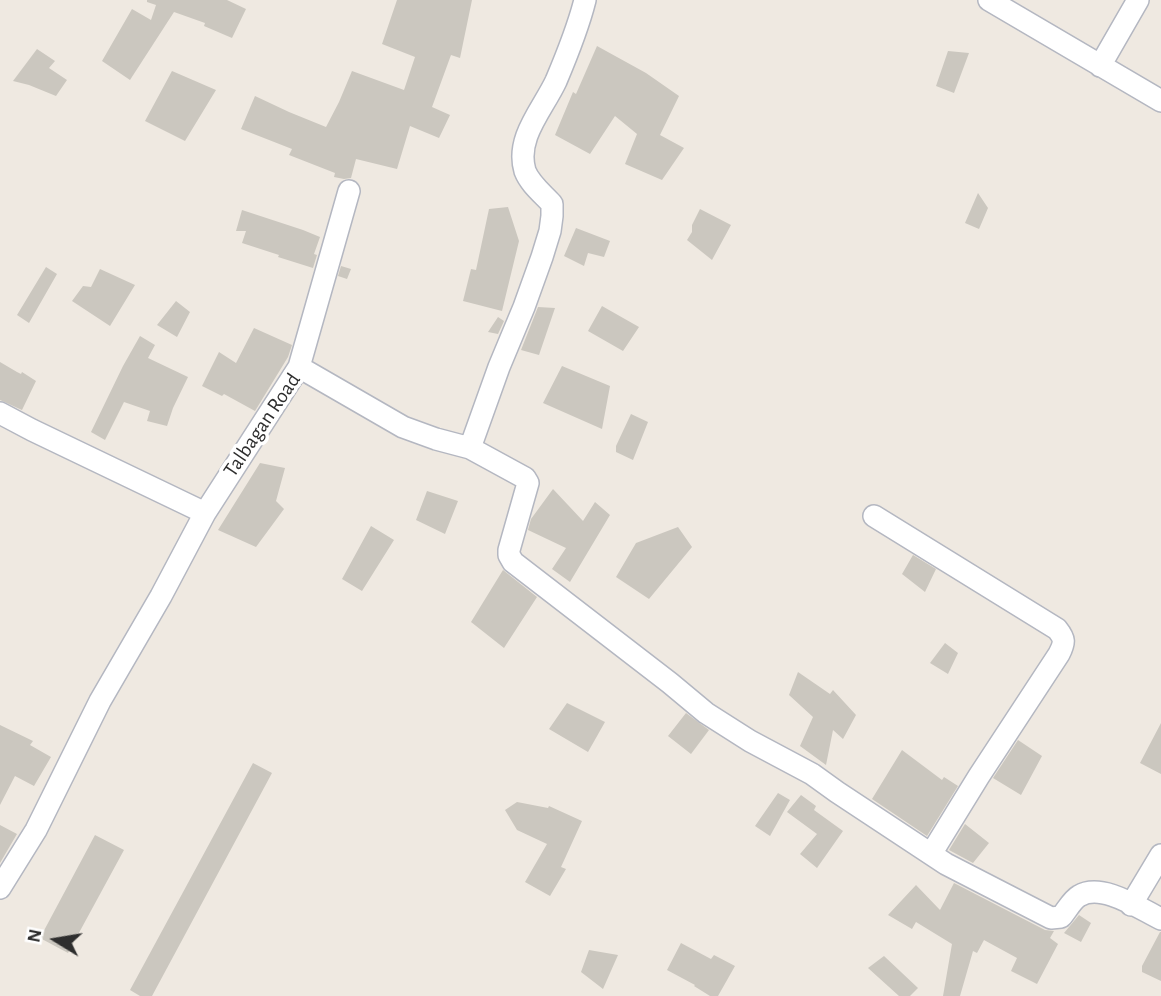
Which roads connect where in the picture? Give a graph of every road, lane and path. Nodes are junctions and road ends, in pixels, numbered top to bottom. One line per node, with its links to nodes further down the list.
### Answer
1 (585, 0): 9 (street)
2 (989, 0): 4 (street)
3 (1138, 0): 4 (street)
4 (1100, 66): 5 (street)
5 (1161, 101)
6 (349, 191): 7 (street)
7 (299, 367): 9 (street, Talbagan Road); 10 (street, Talbagan Road)
8 (0, 413): 10 (street)
9 (470, 447): 12 (street, Talbagan Road)
10 (205, 513): 14 (street, Talbagan Road)
11 (874, 516): 12 (street)
12 (931, 854): 15 (street)
13 (1161, 855): 15 (street)
14 (0, 888)
15 (1131, 905): 16 (street)
16 (1161, 919)

